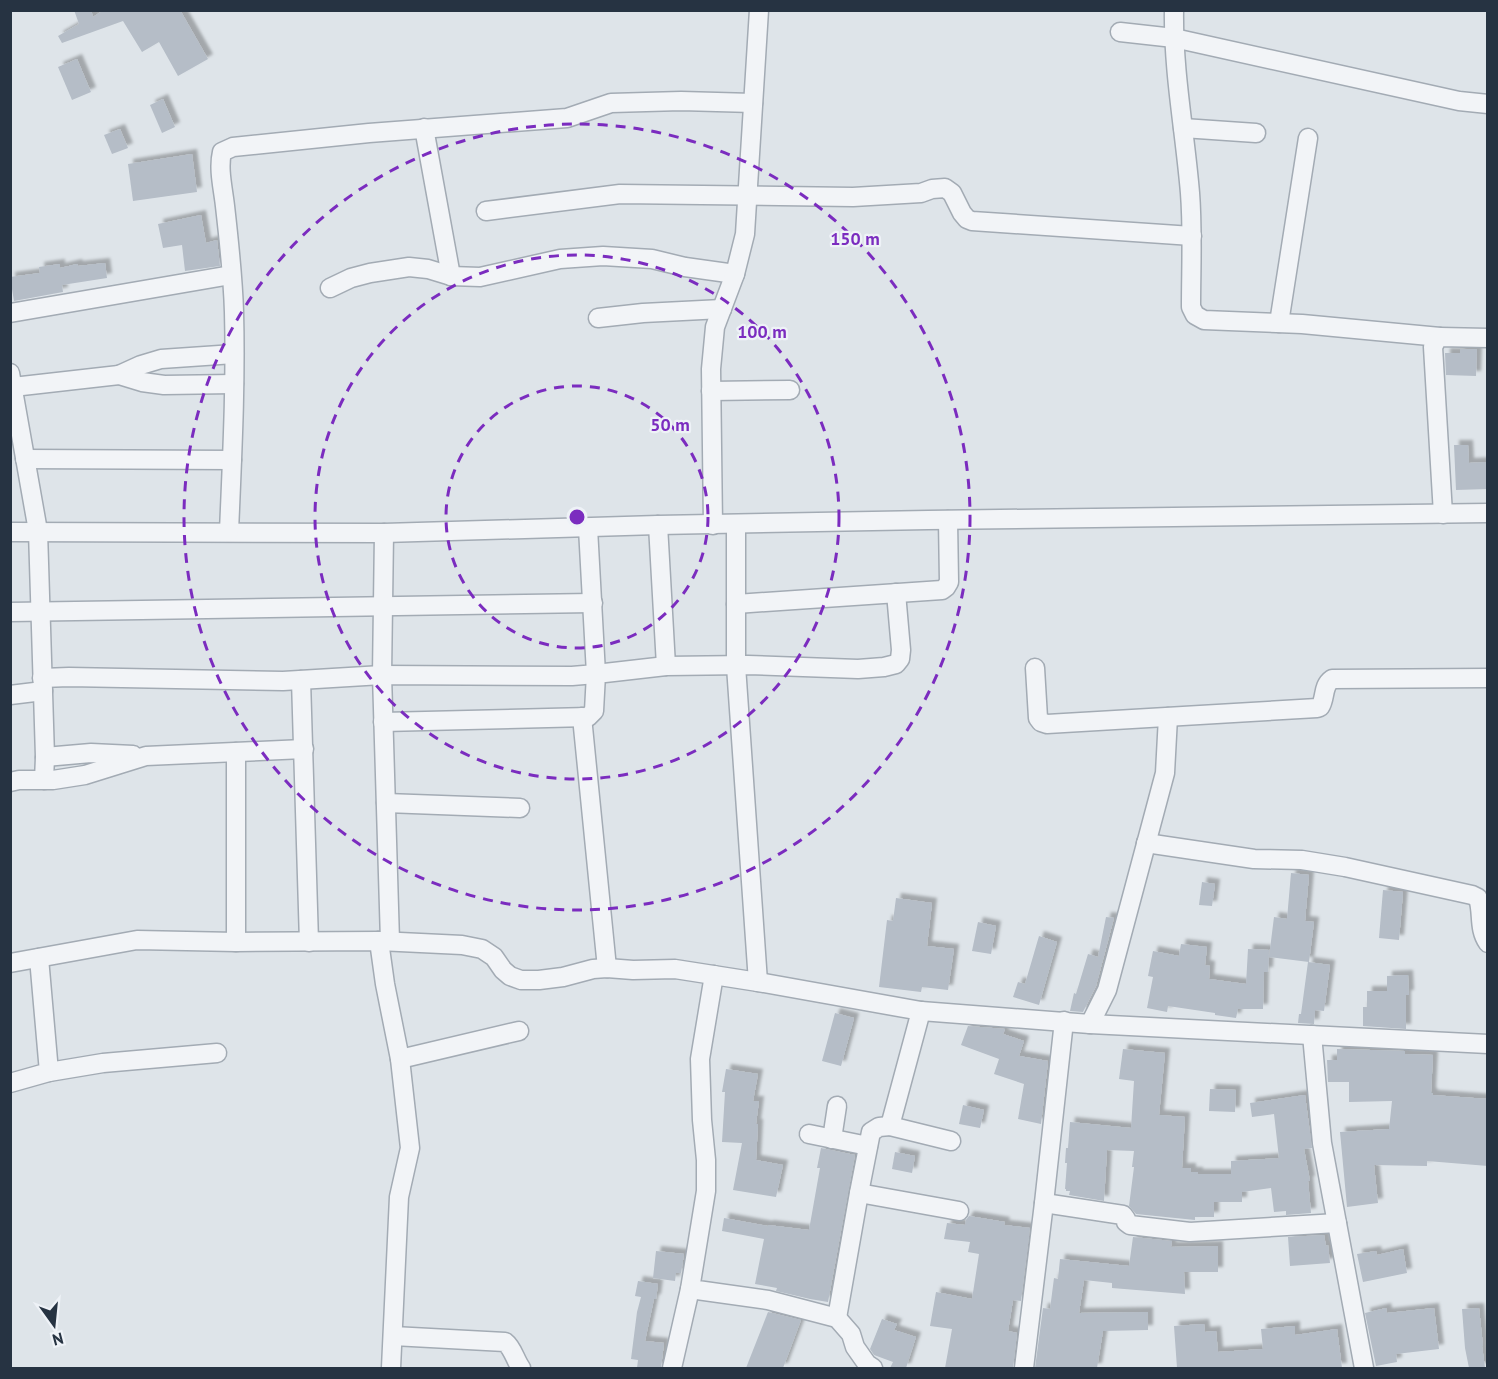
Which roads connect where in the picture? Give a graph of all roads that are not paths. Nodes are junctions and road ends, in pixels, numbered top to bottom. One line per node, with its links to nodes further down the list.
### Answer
1 (759, 10): 5 (street)
2 (1174, 10): 4 (street)
3 (1120, 32): 4 (street)
4 (1174, 38): 6 (street); 8 (street)
5 (753, 103): 7 (street); 11 (street)
6 (1488, 104)
7 (424, 128): 15 (street); 16 (street)
8 (1183, 128): 9 (street); 13 (street)
9 (1256, 133)
10 (1308, 138): 21 (street)
11 (748, 195): 12 (street); 13 (street); 14 (street)
12 (486, 211)
13 (1192, 236): 21 (street)
14 (735, 274): 16 (street); 18 (street)
15 (231, 275): 19 (street); 24 (street)
16 (451, 276): 17 (street)
17 (330, 288)
18 (722, 309): 20 (street); 29 (street)
19 (10, 313)
20 (598, 318)
21 (1279, 323): 22 (street)
22 (1440, 337): 23 (street); 33 (street)
23 (1488, 338)
24 (234, 354): 25 (street); 27 (street)
25 (119, 375): 26 (street); 27 (street)
26 (12, 380): 30 (street)
27 (234, 384): 31 (street)
28 (790, 390): 29 (street)
29 (711, 391): 36 (street)
30 (26, 459): 31 (street); 39 (street)
31 (232, 460): 41 (street)
32 (1488, 513): 33 (street)
33 (1443, 514): 34 (street)
34 (948, 520): 37 (street); 43 (street)
35 (658, 525): 36 (street); 38 (street); 49 (street)
36 (712, 525): 37 (street)
37 (736, 525): 45 (street)
38 (588, 528): 42 (street); 44 (street)
39 (38, 531): 40 (street); 41 (street); 47 (street)
40 (10, 532)
41 (229, 532): 42 (street)
42 (384, 533): 46 (street)
43 (896, 593): 45 (street); 50 (street)
44 (593, 603): 46 (street); 52 (street)
45 (736, 604): 50 (street)
46 (383, 606): 47 (street); 53 (street)
47 (40, 610): 48 (street); 56 (street)
48 (10, 612)
49 (666, 666): 50 (street); 52 (street)
50 (736, 666): 78 (street)
51 (1035, 669): 59 (street)
52 (596, 674): 53 (street); 58 (street)
53 (382, 675): 55 (street); 60 (street)
54 (1488, 678): 59 (street)
55 (301, 680): 56 (street); 61 (street)
56 (43, 685): 57 (street); 64 (street)
57 (10, 695)
58 (582, 717): 60 (street); 76 (street)
59 (1168, 717): 69 (street)
60 (383, 722): 67 (street)
61 (304, 749): 62 (street); 72 (street)
62 (236, 752): 63 (street); 71 (street)
63 (146, 756): 64 (street); 66 (street)
64 (45, 757): 66 (street)
65 (13, 780): 66 (street)
66 (44, 780)
67 (386, 803): 68 (street); 70 (street)
68 (520, 808)
69 (1146, 843): 73 (street); 81 (street)
70 (384, 941): 72 (street); 76 (street); 86 (street)
71 (236, 942): 72 (street); 74 (street)
72 (309, 942)
73 (1488, 943)
74 (39, 958): 75 (street); 87 (street)
75 (10, 963)
76 (607, 968): 77 (street)
77 (714, 975): 78 (street); 99 (street)
78 (758, 982): 79 (street)
79 (921, 1011): 80 (street); 90 (street)
80 (1064, 1021): 81 (street); 96 (street)
81 (1090, 1024): 83 (street)
82 (519, 1030): 86 (street)
83 (1312, 1035): 84 (street); 98 (street)
84 (1488, 1044)
85 (217, 1053): 87 (street)
86 (400, 1059): 101 (street)
87 (49, 1072): 88 (street)
88 (10, 1083)
89 (837, 1106): 92 (street)
90 (890, 1126): 93 (street); 94 (street)
91 (809, 1134): 92 (street)
92 (832, 1139): 94 (street)
93 (951, 1141)
94 (868, 1146): 95 (street)
95 (859, 1193): 97 (street); 100 (street)
96 (1044, 1203): 98 (street); 106 (street)
97 (959, 1211)
98 (1337, 1223): 107 (street)
99 (690, 1289): 100 (street); 104 (street)
100 (837, 1317): 105 (street)
101 (393, 1336): 102 (street); 103 (street)
102 (390, 1368)
103 (521, 1368)
104 (672, 1368)
105 (873, 1368)
106 (1024, 1368)
107 (1364, 1368)

